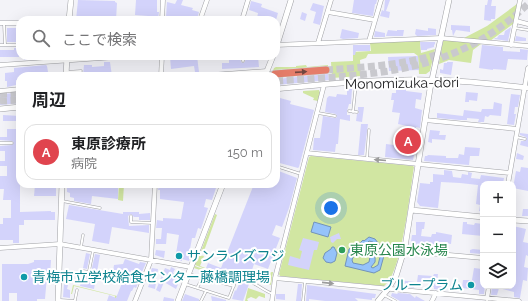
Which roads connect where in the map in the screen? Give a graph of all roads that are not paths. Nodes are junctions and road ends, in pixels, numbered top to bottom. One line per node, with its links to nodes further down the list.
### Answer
1 (71, 0): 11 (street)
2 (163, 0): 12 (street)
3 (207, 0): 13 (street)
4 (248, 0): 14 (street)
5 (291, 0): 22 (street)
6 (331, 0): 10 (street)
7 (381, 0): 15 (street)
8 (449, 0): 23 (street)
9 (520, 0): 16 (street)
10 (328, 12): 15 (street); 25 (street)
11 (69, 16)
12 (162, 16)
13 (201, 16)
14 (243, 16)
15 (375, 20): 24 (street)
16 (516, 21): 19 (street); 20 (street)
17 (16, 22): 18 (street)
18 (2, 23): 26 (lane)
19 (528, 24)
20 (514, 27): 21 (lane); 28 (street)
21 (528, 30)
22 (280, 34)
23 (441, 38): 24 (street); 28 (street); 45 (street)
24 (370, 41): 25 (street)
25 (318, 44): 30 (street)
26 (5, 45): 27 (lane); 29 (lane)
27 (16, 45)
28 (511, 45): 31 (street)
29 (0, 46)
30 (280, 46)
31 (528, 46)
32 (50, 60): 36 (street)
33 (67, 60): 40 (street)
34 (162, 60): 42 (street)
35 (271, 60): 43 (street)
36 (0, 66)
37 (528, 68): 49 (street)
38 (326, 70): 44 (highway, one-way to 38)
39 (81, 71): 41 (lane)
40 (66, 72)
41 (76, 72)
42 (161, 72)
43 (266, 72)
44 (280, 74)
45 (432, 80): 46 (street, Monomizuka-dori); 49 (street, Monomizuka-dori); 59 (street)
46 (356, 82): 47 (street, Monomizuka-dori); 55 (lane)
47 (324, 85): 48 (street, Monomizuka-dori); 57 (street)
48 (280, 88)
49 (526, 88): 61 (street)
50 (16, 89): 51 (street)
51 (0, 91)
52 (16, 108): 53 (street)
53 (0, 109)
54 (349, 111): 55 (lane)
55 (353, 112): 56 (lane)
56 (357, 112)
57 (318, 113): 58 (lane); 68 (street)
58 (335, 116)
59 (425, 120): 61 (street); 70 (street)
60 (369, 130): 62 (lane)
61 (516, 130): 64 (street)
62 (369, 135): 63 (lane); 69 (lane)
63 (373, 136)
64 (515, 137): 65 (lane); 72 (street)
65 (525, 139)
66 (0, 143): 67 (lane)
67 (12, 143)
68 (307, 153): 69 (street); 73 (street)
69 (366, 159): 70 (street, one-way to 69)
70 (418, 164): 72 (street); 80 (street)
71 (280, 167): 73 (lane)
72 (510, 173): 74 (street)
73 (302, 174): 100 (street)
74 (509, 181)
75 (62, 188): 78 (street)
76 (156, 188): 85 (street)
77 (221, 188): 94 (street)
78 (62, 201): 79 (lane); 87 (street)
79 (100, 208)
80 (411, 210): 82 (street); 91 (street)
81 (131, 216): 85 (lane)
82 (480, 217)
83 (516, 220): 84 (street)
84 (528, 221)
85 (153, 224): 93 (street)
86 (83, 235): 89 (lane)
87 (60, 244): 88 (street); 89 (street); 113 (street)
88 (0, 248)
89 (81, 248): 90 (street)
90 (93, 250): 93 (street); 96 (lane)
91 (404, 251): 92 (street); 105 (street)
92 (480, 258)
93 (151, 260): 94 (street); 116 (street)
94 (191, 267): 97 (street)
95 (83, 271): 96 (lane)
96 (89, 272): 98 (lane)
97 (188, 274): 99 (lane); 102 (street)
98 (88, 276)
99 (201, 278): 103 (lane); 104 (lane)
100 (275, 278): 101 (street); 110 (street)
101 (305, 280): 105 (street, one-way to 105); 120 (lane)
102 (184, 284): 104 (lane); 117 (street)
103 (234, 286): 108 (lane); 110 (lane)
104 (197, 288): 108 (lane)
105 (388, 289): 109 (street); 111 (street)
106 (489, 289): 114 (street)
107 (77, 290): 115 (lane)
108 (206, 291): 118 (lane)
109 (436, 293): 112 (street); 123 (street)
110 (273, 294): 119 (street)
111 (384, 295): 121 (street); 122 (lane)
112 (472, 299): 114 (street)
113 (58, 300): 115 (lane)
114 (487, 300): 124 (street)
115 (75, 301)
116 (136, 301)
117 (178, 301)
118 (201, 301)
119 (272, 301)
120 (303, 301)
121 (378, 301)
122 (395, 301)
123 (432, 301)
124 (519, 301)

